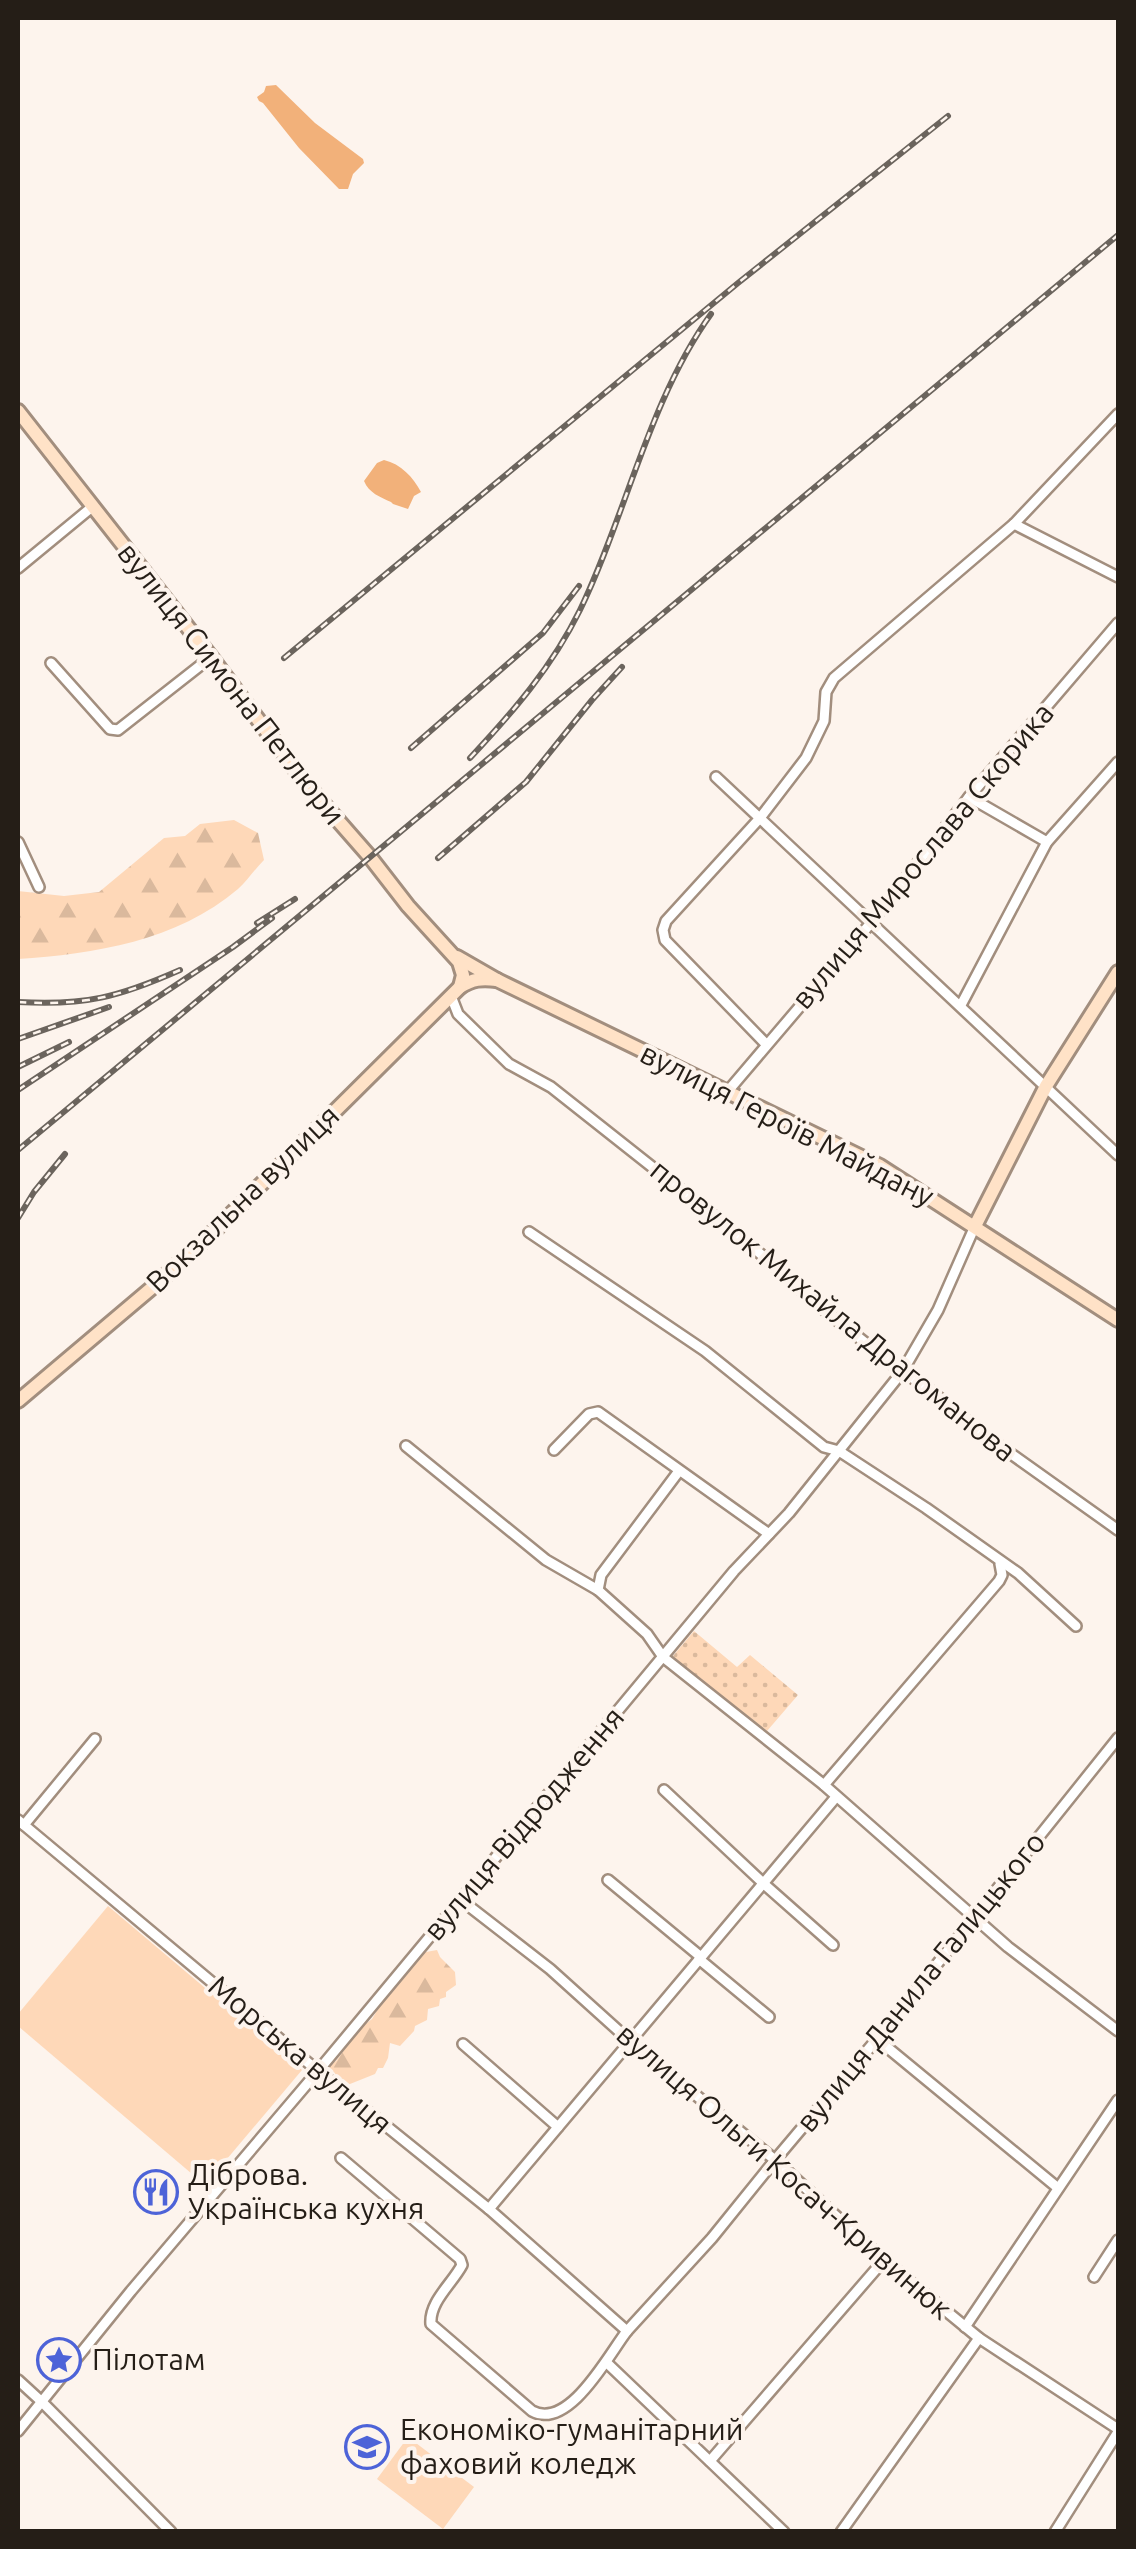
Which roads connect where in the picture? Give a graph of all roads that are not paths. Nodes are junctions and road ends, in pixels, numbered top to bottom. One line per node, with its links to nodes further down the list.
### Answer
1 (18, 411): 3 (street, вулиця Симона Петлюри)
2 (1118, 414): 4 (street)
3 (92, 506): 5 (street); 8 (street, вулиця Симона Петлюри)
4 (1014, 524): 6 (street); 13 (street)
5 (18, 568)
6 (1118, 577)
7 (1118, 623): 12 (street, вулиця Мирослава Скорика)
8 (211, 657): 9 (street); 18 (street, вулиця Симона Петлюри)
9 (51, 663)
10 (1118, 762): 15 (street)
11 (716, 777): 13 (street)
12 (969, 797): 15 (street); 17 (street, вулиця Мирослава Скорика)
13 (760, 818): 17 (street); 23 (street)
14 (18, 842): 16 (street)
15 (1047, 842): 22 (street)
16 (40, 888)
17 (870, 924): 22 (street); 23 (street, вулиця Мирослава Скорика)
18 (451, 952): 20 (street, вулиця Героїв Майдану); 21 (street)
19 (1118, 972): 24 (street)
20 (496, 980): 21 (street); 25 (street, вулиця Героїв Майдану)
21 (455, 992): 30 (street, провулок Михайла Драгоманова); 31 (street, Вокзальна вулиця)
22 (961, 1006): 24 (street)
23 (766, 1044): 25 (street, вулиця Мирослава Скорика)
24 (1046, 1086): 26 (street); 27 (street)
25 (728, 1091): 27 (street, вулиця Героїв Майдану)
26 (1118, 1155)
27 (975, 1226): 29 (street, вулиця Героїв Майдану); 30 (street, вулиця Відродження)
28 (529, 1232): 34 (street)
29 (1118, 1320)
30 (902, 1372): 34 (street, вулиця Відродження); 36 (street, провулок Михайла Драгоманова)
31 (18, 1401)
32 (406, 1446): 39 (street)
33 (554, 1450): 35 (street)
34 (840, 1451): 37 (street, вулиця Відродження); 38 (street)
35 (678, 1471): 37 (street); 39 (street)
36 (1118, 1530)
37 (769, 1534): 41 (street, вулиця Відродження)
38 (995, 1558): 40 (street); 44 (street)
39 (598, 1590): 41 (street)
40 (1076, 1626)
41 (663, 1657): 44 (street); 50 (street, вулиця Відродження)
42 (1118, 1738): 51 (street, вулиця Данила Галицького)
43 (95, 1739): 47 (street)
44 (824, 1785): 46 (street)
45 (664, 1790): 49 (street)
46 (836, 1796): 49 (street); 51 (street)
47 (21, 1822): 59 (street, Морська вулиця)
48 (608, 1880): 53 (street)
49 (763, 1884): 52 (street); 53 (street)
50 (461, 1900): 57 (street, вулиця Ольги Косач-Кривинюк); 59 (street, вулиця Відродження)
51 (974, 1918): 55 (street); 56 (street, вулиця Данила Галицького)
52 (833, 1945)
53 (700, 1958): 54 (street); 57 (street)
54 (769, 2017)
55 (1118, 2032)
56 (877, 2039): 63 (street, вулиця Данила Галицького); 64 (street)
57 (631, 2042): 61 (street); 63 (street, вулиця Ольги Косач-Кривинюк)
58 (463, 2044): 61 (street)
59 (318, 2071): 65 (street, Морська вулиця); 74 (street, вулиця Відродження)
60 (1118, 2100): 64 (street)
61 (558, 2127): 65 (street)
62 (341, 2158): 72 (street, вулиця Данила Галицького)
63 (774, 2160): 67 (street, вулиця Ольги Косач-Кривинюк); 70 (street, вулиця Данила Галицького)
64 (1058, 2188): 69 (street)
65 (488, 2209): 70 (street, Морська вулиця)
66 (1116, 2247): 68 (street)
67 (884, 2260): 69 (street, вулиця Ольги Косач-Кривинюк); 77 (street)
68 (1094, 2277)
69 (965, 2326): 71 (street, вулиця Ольги Косач-Кривинюк)
70 (627, 2331): 72 (street, вулиця Данила Галицького)
71 (978, 2338): 76 (street, вулиця Ольги Косач-Кривинюк); 80 (street)
72 (608, 2363): 77 (street)
73 (18, 2380): 74 (street)
74 (42, 2402): 75 (street, вулиця Відродження); 78 (street)
75 (18, 2430)
76 (1118, 2431): 81 (street)
77 (710, 2461): 79 (street)
78 (171, 2532)
79 (784, 2532)
80 (841, 2532)
81 (1055, 2532)

